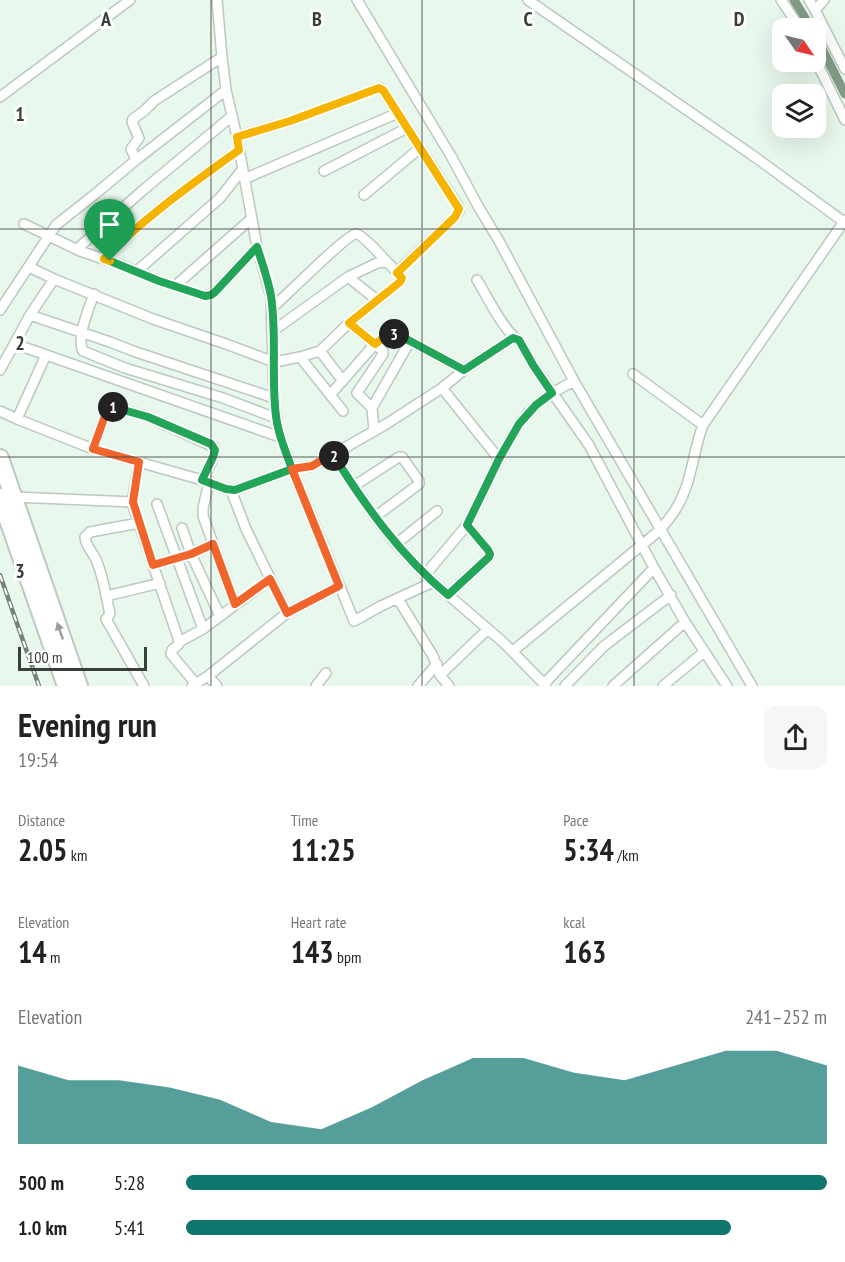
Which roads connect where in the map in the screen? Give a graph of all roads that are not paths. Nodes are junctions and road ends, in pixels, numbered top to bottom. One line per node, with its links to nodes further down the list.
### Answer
1 (130, 0): 14 (street)
2 (217, 0): 10 (street)
3 (357, 0): 61 (street)
4 (528, 0): 27 (street)
5 (781, 0): 9 (street)
6 (809, 0): 8 (street)
7 (824, 0): 8 (street)
8 (815, 10): 11 (street)
9 (793, 18)
10 (222, 57): 13 (street); 22 (street)
11 (845, 69)
12 (821, 72): 17 (street)
13 (226, 90): 16 (street); 22 (street)
14 (0, 96)
15 (398, 113): 18 (street); 19 (street); 24 (street)
16 (232, 116): 19 (street); 31 (street)
17 (845, 120)
18 (407, 128): 20 (street); 23 (street)
19 (237, 137): 21 (street)
20 (420, 148): 25 (street); 36 (street)
21 (239, 150): 24 (street); 32 (street)
22 (136, 159): 29 (street)
23 (324, 171)
24 (243, 174): 26 (street); 35 (street)
25 (364, 195)
26 (252, 218): 30 (street); 40 (street)
27 (844, 221): 73 (street)
28 (24, 224): 29 (street)
29 (50, 235): 31 (street); 34 (street)
30 (257, 247): 40 (street); 43 (street)
31 (77, 249): 32 (street)
32 (104, 259): 35 (street)
33 (386, 262): 36 (street); 37 (street); 43 (street)
34 (29, 267): 38 (street); 44 (street)
35 (136, 271): 40 (street)
36 (397, 273): 42 (street)
37 (348, 277): 42 (street); 47 (street)
38 (54, 279): 41 (street); 45 (street)
39 (477, 280): 49 (street)
40 (175, 286)
41 (94, 294): 48 (street); 56 (street)
42 (377, 300): 46 (street)
43 (272, 308): 47 (street)
44 (0, 310)
45 (30, 315): 48 (street); 51 (street)
46 (349, 323): 52 (street); 53 (street)
47 (273, 331): 56 (street)
48 (83, 333): 65 (street); 70 (street)
49 (513, 338): 58 (street); 63 (street)
50 (410, 341): 52 (street); 58 (street); 66 (street)
51 (15, 344): 54 (street); 57 (street)
52 (375, 344): 60 (street); 66 (street)
53 (320, 351): 55 (street); 60 (street)
54 (46, 355): 71 (street); 75 (street)
55 (300, 357): 56 (street); 64 (street)
56 (274, 362): 65 (street)
57 (0, 370)
58 (464, 370): 62 (street)
59 (633, 374): 73 (street)
60 (343, 381): 64 (street)
61 (574, 381): 63 (street); 69 (street)
62 (442, 388): 74 (street); 79 (street)
63 (552, 393): 72 (street); 79 (street)
64 (330, 395): 68 (street)
65 (274, 398): 70 (street)
66 (372, 408): 74 (street)
67 (0, 411): 71 (street)
68 (343, 411)
69 (592, 412): 72 (street); 93 (street)
70 (276, 418): 75 (street)
71 (16, 419): 76 (street)
72 (574, 424): 96 (street)
73 (703, 424): 93 (street)
74 (374, 431): 77 (street)
75 (280, 437): 81 (street)
76 (93, 449): 80 (street); 82 (street)
77 (332, 454): 81 (street); 83 (street)
78 (0, 458): 85 (highway)
79 (499, 459): 91 (street)
80 (139, 462): 82 (street); 86 (street)
81 (292, 469): 84 (street); 105 (street)
82 (205, 481): 84 (street); 94 (street)
83 (354, 486): 89 (street); 89 (street)
84 (231, 490): 102 (street)
85 (7, 497): 86 (street); 126 (highway); 127 (highway, one-way to 85)
86 (133, 502): 90 (street)
87 (157, 504): 98 (street)
88 (437, 511): 95 (street)
89 (375, 517): 95 (street)
90 (139, 523): 99 (street); 107 (street)
91 (467, 525): 101 (street); 106 (street)
92 (182, 528): 97 (street)
93 (660, 530): 96 (street); 136 (street)
94 (213, 544): 97 (street); 110 (street)
95 (396, 544): 101 (street)
96 (642, 545): 100 (street); 117 (street)
97 (191, 554): 98 (street); 112 (street)
98 (178, 558): 99 (street); 114 (street)
99 (153, 565): 104 (street)
100 (654, 568): 108 (street); 123 (street)
101 (425, 575): 103 (street)
102 (270, 579): 110 (street); 111 (street)
103 (433, 582): 106 (street); 109 (street)
104 (160, 583): 107 (street); 116 (street)
105 (339, 586): 109 (street); 111 (street)
106 (448, 595): 115 (street)
107 (106, 596): 128 (street)
108 (671, 596): 113 (street); 133 (street)
109 (398, 598): 119 (street)
110 (235, 604): 112 (street)
111 (287, 613): 122 (street)
112 (220, 616): 114 (street)
113 (685, 622): 118 (street); 134 (street)
114 (203, 629): 116 (street)
115 (488, 629): 117 (street); 121 (street)
116 (179, 642): 125 (street)
117 (513, 651): 123 (street)
118 (704, 652): 124 (street); 135 (street)
119 (436, 664): 121 (street); 131 (street)
120 (326, 673): 130 (street)
121 (440, 675): 132 (street)
122 (208, 676): 125 (street); 129 (street)
123 (540, 684)
124 (722, 684)
125 (194, 685)
126 (66, 686)
127 (79, 686)
128 (144, 686)
129 (217, 686)
130 (316, 686)
131 (418, 686)
132 (449, 686)
133 (565, 686)
134 (613, 686)
135 (663, 686)
136 (752, 686)

